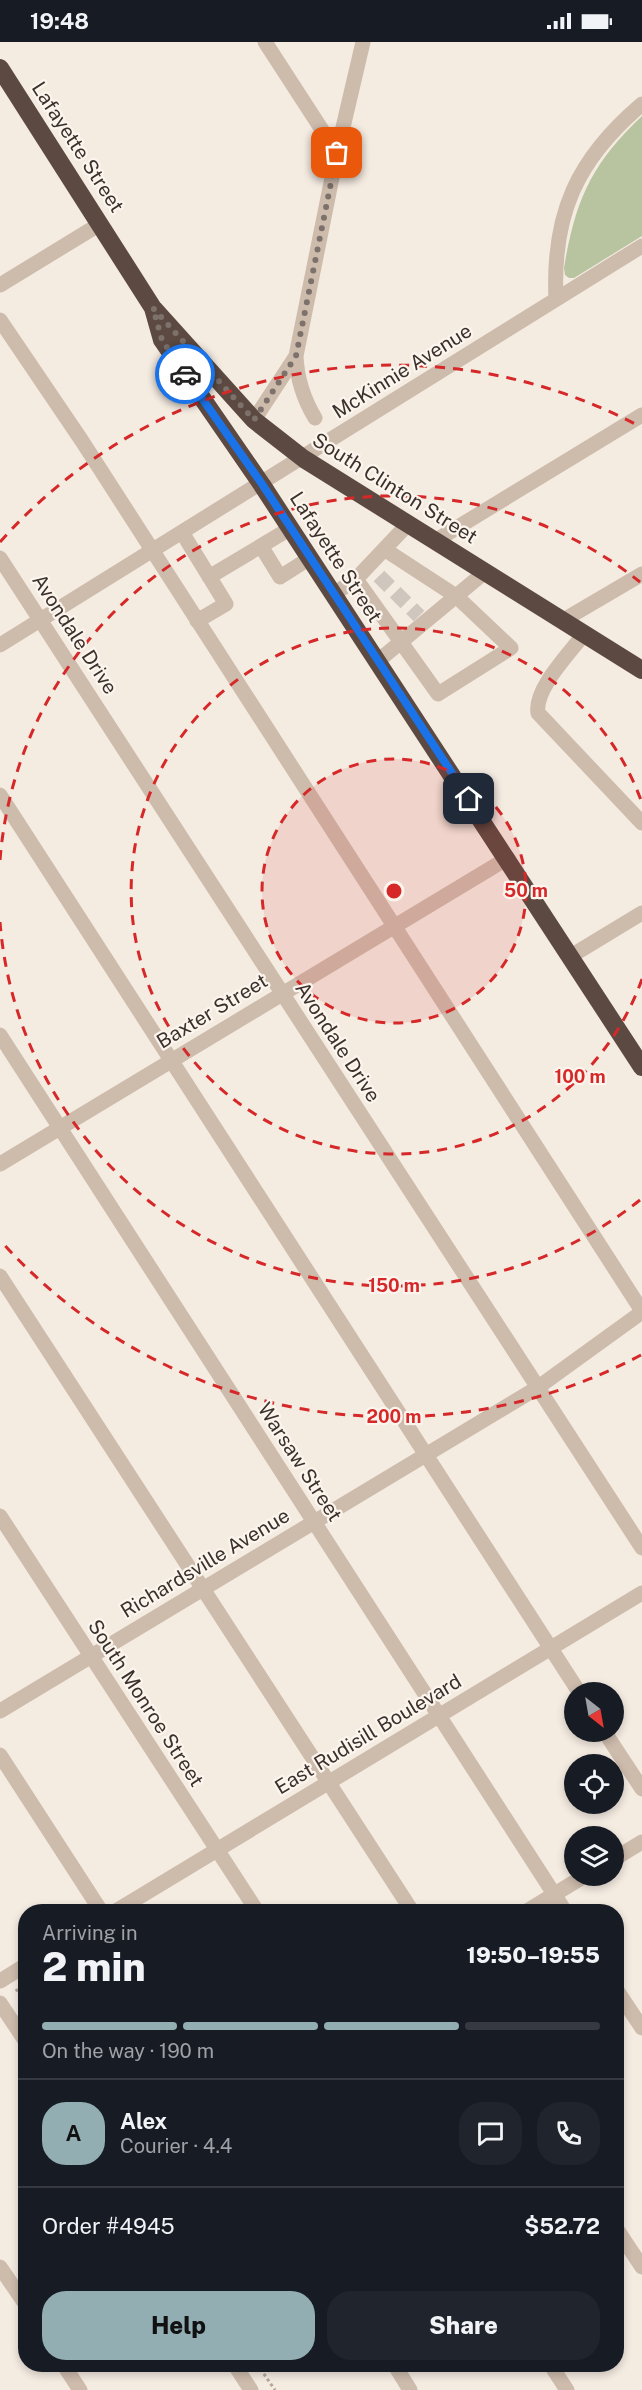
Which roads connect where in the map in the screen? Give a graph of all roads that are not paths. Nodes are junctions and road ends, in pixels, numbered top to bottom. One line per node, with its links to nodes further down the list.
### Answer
1 (265, 42): 5 (street)
2 (363, 42): 5 (street)
3 (0, 68): 6 (highway, Lafayette Street)
4 (642, 104): 9 (street)
5 (337, 153): 12 (street)
6 (100, 224): 8 (street); 10 (highway, Lafayette Street)
7 (642, 246): 9 (street, McKinnie Avenue)
8 (0, 285)
9 (556, 299): 16 (street, McKinnie Avenue)
10 (153, 308): 15 (highway, South Clinton Street); 17 (highway, Lafayette Street)
11 (0, 320): 24 (street)
12 (296, 356): 14 (street); 15 (street)
13 (642, 414): 21 (street)
14 (315, 418)
15 (254, 420): 16 (highway, South Clinton Street)
16 (304, 459): 17 (street, McKinnie Avenue); 18 (highway, South Clinton Street)
17 (262, 484): 19 (highway, Lafayette Street); 20 (street, McKinnie Avenue)
18 (408, 524): 21 (highway, South Clinton Street); 23 (street)
19 (291, 528): 22 (street); 26 (highway, Lafayette Street)
20 (183, 534): 24 (street, McKinnie Avenue); 29 (street)
21 (435, 541): 27 (highway, South Clinton Street)
22 (261, 546): 26 (street); 29 (street)
23 (384, 549): 30 (street); 32 (street)
24 (152, 553): 33 (street, McKinnie Avenue); 34 (street)
25 (0, 558): 33 (street, Avondale Drive)
26 (310, 558): 31 (highway, Lafayette Street)
27 (485, 572): 32 (street); 35 (highway, South Clinton Street)
28 (642, 574): 35 (street)
29 (209, 577): 34 (street)
30 (356, 579): 31 (street); 37 (street)
31 (334, 594): 39 (highway, Lafayette Street)
32 (456, 596): 37 (street); 37 (street)
33 (42, 621): 38 (street, McKinnie Avenue); 47 (street, Avondale Drive)
34 (197, 621): 45 (street)
35 (562, 621): 36 (highway, South Clinton Street)
36 (584, 634): 40 (highway, South Clinton Street); 42 (street)
37 (401, 642): 39 (street)
38 (0, 645)
39 (378, 661): 43 (highway, Lafayette Street)
40 (642, 670)
41 (0, 795): 49 (street)
42 (642, 823)
43 (508, 858): 45 (street, Baxter Street); 46 (highway, Lafayette Street)
44 (642, 913): 46 (street)
45 (395, 926): 47 (street, Baxter Street); 54 (street)
46 (571, 956): 50 (highway, Lafayette Street)
47 (281, 994): 49 (street, Baxter Street); 55 (street, Avondale Drive)
48 (0, 1035): 51 (street, Warsaw Street)
49 (172, 1059): 51 (street, Baxter Street); 56 (street)
50 (642, 1067)
51 (59, 1127): 52 (street, Baxter Street); 58 (street, Warsaw Street)
52 (0, 1164)
53 (0, 1276): 60 (street)
54 (642, 1312): 55 (street, Richardsville Avenue)
55 (537, 1388): 56 (street, Richardsville Avenue); 59 (street, Avondale Drive)
56 (425, 1454): 58 (street, Richardsville Avenue); 62 (street)
57 (0, 1516): 63 (street, South Monroe Street)
58 (314, 1522): 60 (street, Richardsville Avenue); 66 (street, Warsaw Street)
59 (642, 1548)
60 (202, 1590): 63 (street, Richardsville Avenue); 69 (street)
61 (642, 1593): 62 (street, East Rudisill Boulevard)
62 (551, 1649): 64 (street); 66 (street, East Rudisill Boulevard)
63 (91, 1657): 65 (street, Richardsville Avenue); 72 (street, South Monroe Street)
64 (572, 1682)
65 (0, 1711)
66 (439, 1716): 69 (street, East Rudisill Boulevard); 75 (street, Warsaw Street)
67 (611, 1742): 70 (street)
68 (0, 1755): 76 (street)
69 (328, 1783): 72 (street, East Rudisill Boulevard); 79 (street)
70 (642, 1789)
71 (642, 1842): 73 (street)
72 (217, 1851): 77 (street, East Rudisill Boulevard); 78 (street, South Monroe Street)
73 (624, 1853)
74 (567, 1886): 75 (street)
75 (554, 1894): 80 (street); 81 (street, Warsaw Street)
76 (96, 1904)
77 (128, 1904)
78 (252, 1904)
79 (407, 1904)
80 (538, 1904)
81 (560, 1904)
82 (18, 1970): 83 (street)
83 (0, 1981)
84 (624, 2001): 86 (street)
85 (0, 2003): 87 (street)
86 (642, 2028)
87 (18, 2030)
88 (624, 2240): 90 (street)
89 (0, 2267): 91 (street)
90 (642, 2267)
91 (18, 2294)
92 (68, 2372): 96 (street)
93 (239, 2372): 97 (street)
94 (399, 2372): 98 (street)
95 (555, 2372): 99 (street)
96 (80, 2390)
97 (251, 2390)
98 (411, 2390)
99 (567, 2390)

